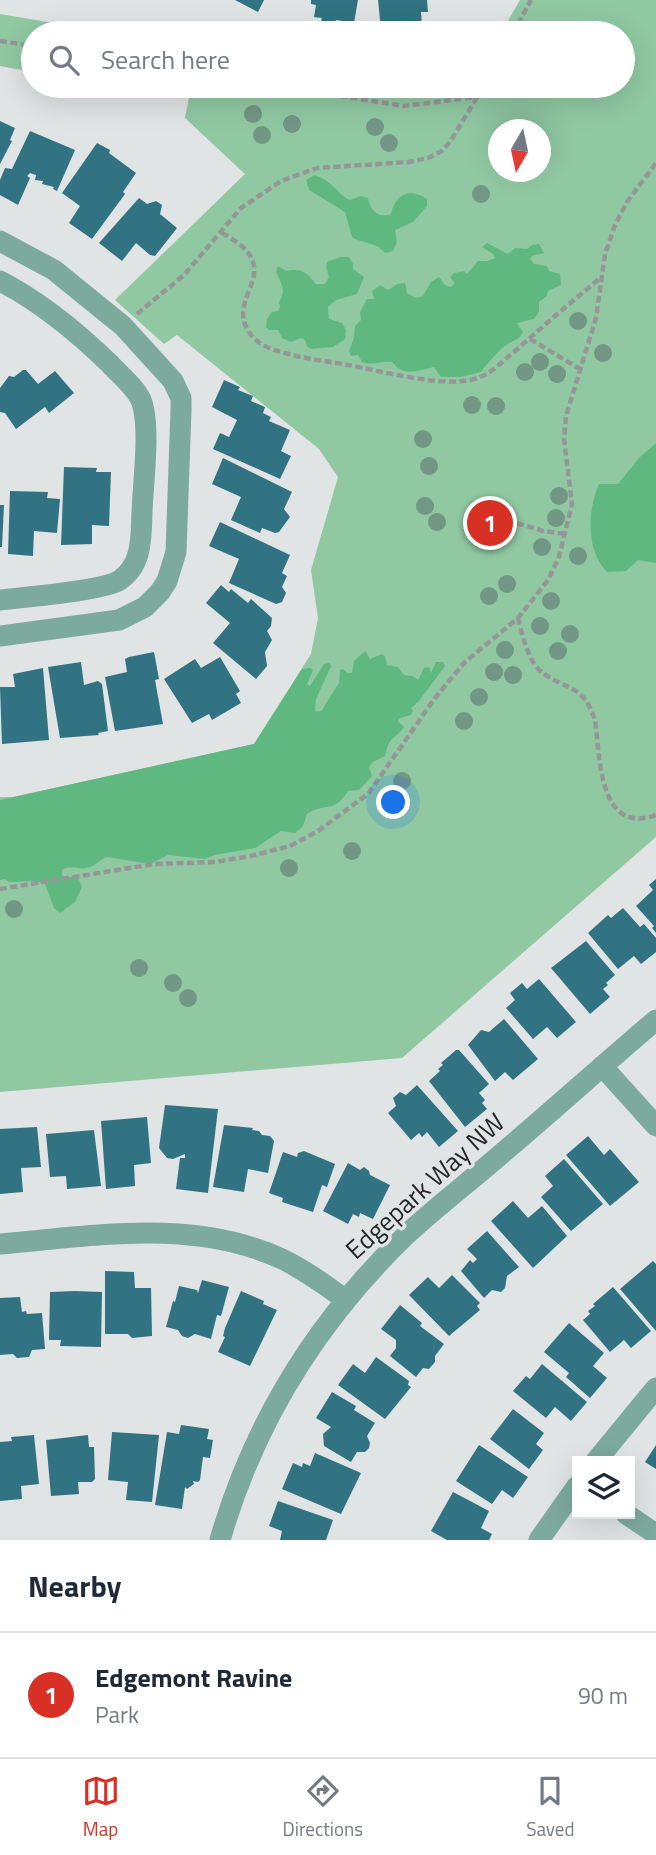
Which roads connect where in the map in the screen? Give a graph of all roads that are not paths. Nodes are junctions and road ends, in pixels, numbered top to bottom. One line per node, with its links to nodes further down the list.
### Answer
1 (0, 241): 3 (street)
2 (0, 281): 4 (street)
3 (173, 381): 4 (street); 6 (street)
4 (140, 399): 5 (street)
5 (129, 573): 6 (street); 7 (street)
6 (154, 597): 8 (street)
7 (0, 600)
8 (0, 636)
9 (656, 1020): 10 (street, Edgepark Way NW)
10 (602, 1066): 11 (street); 13 (street, Edgepark Way NW)
11 (656, 1126)
12 (0, 1244): 13 (street)
13 (346, 1300): 19 (street, Edgepark Way NW)
14 (656, 1388): 15 (street)
15 (600, 1456)
16 (572, 1493): 20 (street)
17 (634, 1519): 18 (street)
18 (656, 1534)
19 (219, 1540)
20 (538, 1540)

